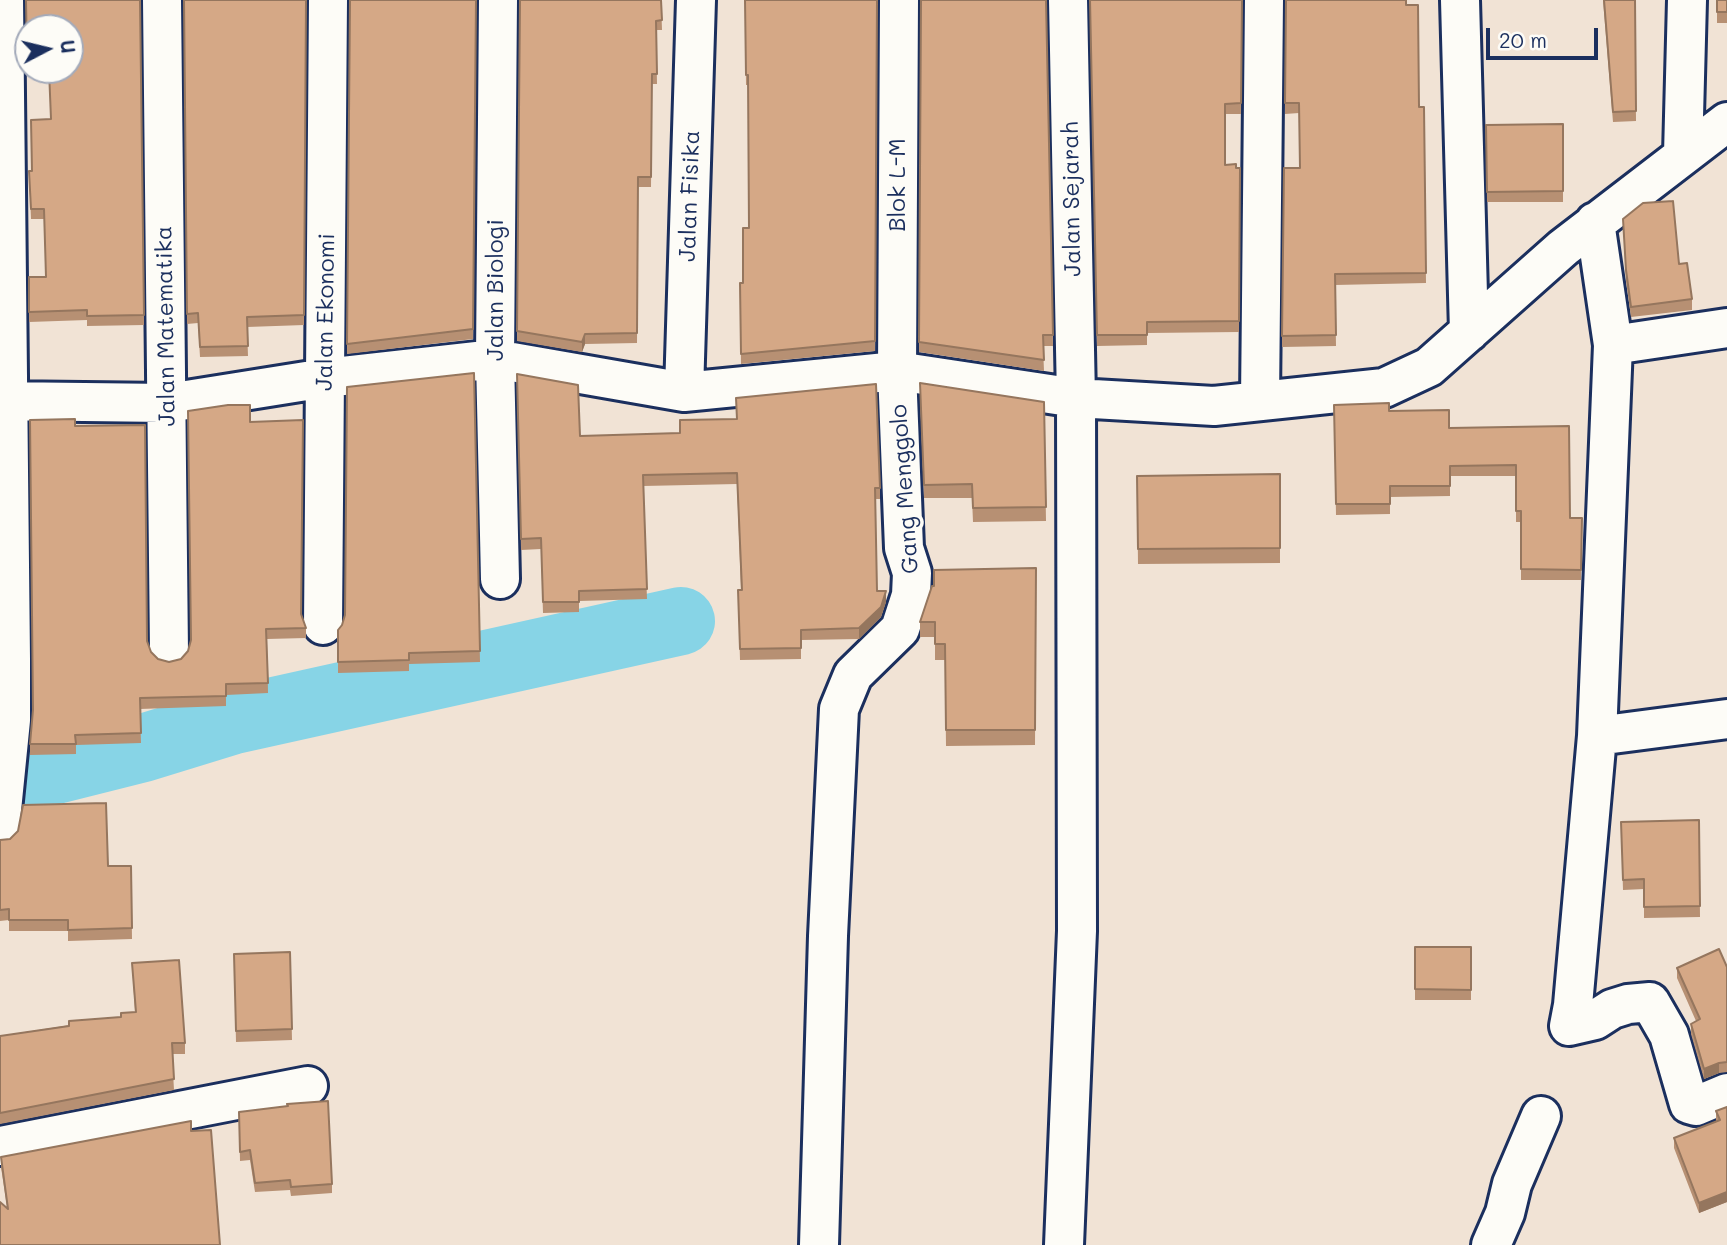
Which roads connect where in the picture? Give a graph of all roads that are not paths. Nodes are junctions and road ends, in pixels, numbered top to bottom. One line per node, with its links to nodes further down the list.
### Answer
1 (4, 0): 22 (street)
2 (162, 0): 24 (street, Jalan Matematika)
3 (328, 0): 19 (street, Jalan Ekonomi)
4 (498, 0): 17 (street, Jalan Biologi)
5 (696, 0): 20 (street, Jalan Fisika)
6 (899, 0): 18 (street, Blok L-M)
7 (1068, 0): 21 (street, Jalan Sejarah)
8 (1264, 0): 23 (street)
9 (1460, 0): 15 (street)
10 (1687, 0): 12 (street)
11 (1727, 122): 12 (street)
12 (1683, 155): 13 (street)
13 (1595, 222): 15 (street); 16 (street)
14 (1727, 328): 16 (street)
15 (1469, 332): 23 (street)
16 (1613, 345): 29 (street)
17 (495, 359): 19 (street); 20 (street); 25 (street, Jalan Biologi)
18 (897, 371): 20 (street); 21 (street); 35 (street, Gang Menggolo)
19 (325, 378): 24 (street); 26 (street, Jalan Ekonomi)
20 (684, 392)
21 (1076, 398): 23 (street); 36 (street, Jalan Sejarah)
22 (5, 401): 24 (street); 30 (street)
23 (1261, 401)
24 (168, 403): 27 (street, Jalan Matematika)
25 (500, 579)
26 (323, 625)
27 (169, 651)
28 (1727, 719): 29 (street)
29 (1597, 736): 32 (street)
30 (1, 823)
31 (308, 1086): 34 (street)
32 (1727, 1093)
33 (1541, 1116): 37 (street)
34 (0, 1146)
35 (818, 1245)
36 (1063, 1245)
37 (1491, 1245)

